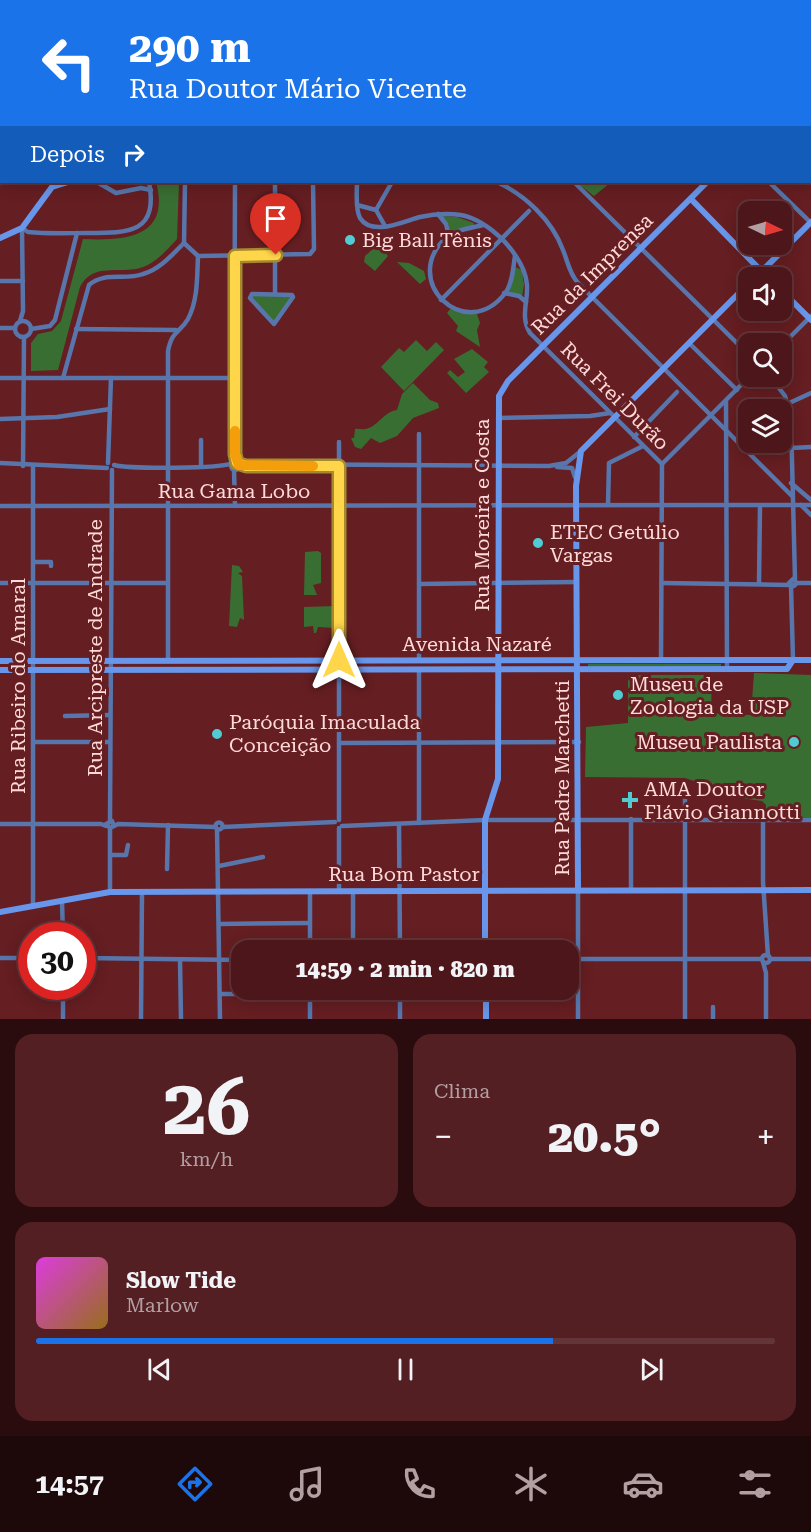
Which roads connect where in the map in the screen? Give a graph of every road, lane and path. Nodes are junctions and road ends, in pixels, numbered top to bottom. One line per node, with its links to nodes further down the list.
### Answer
1 (65, 183): 23 (main road)
2 (99, 183): 14 (street)
3 (149, 183): 14 (street)
4 (185, 183): 28 (street)
5 (235, 183): 32 (street)
6 (275, 183): 30 (street)
7 (313, 183): 30 (street)
8 (357, 183): 16 (street)
9 (391, 183): 17 (street)
10 (499, 183): 41 (street)
11 (575, 183): 29 (street)
12 (706, 183): 15 (main road, Rua da Imprensa)
13 (770, 183): 20 (street)
14 (151, 190): 24 (street)
15 (691, 199): 29 (main road, Rua da Imprensa); 34 (main road)
16 (357, 206): 17 (street); 22 (street)
17 (376, 210): 22 (street)
18 (530, 211): 27 (street)
19 (438, 214): 21 (street, Rua Frei Durão); 22 (street, Rua Frei Durão); 25 (street)
20 (811, 223): 35 (main road)
21 (483, 225): 25 (street); 27 (street, Rua Frei Durão)
22 (385, 226)
23 (22, 228): 24 (street); 26 (main road); 37 (street)
24 (78, 233): 52 (street)
25 (448, 236): 42 (street)
26 (0, 238)
27 (502, 239): 33 (street, Rua Frei Durão); 42 (street)
28 (184, 243): 31 (street); 53 (street)
29 (641, 248): 41 (main road, Rua da Imprensa); 47 (street)
30 (276, 255): 32 (street); 39 (street)
31 (198, 256): 32 (street); 54 (street)
32 (235, 256): 66 (street)
33 (515, 256): 38 (street); 44 (street, Rua Frei Durão)
34 (758, 267)
35 (766, 267)
36 (0, 281): 37 (street)
37 (23, 281): 45 (street)
38 (504, 293): 42 (street); 44 (street)
39 (275, 294): 39 (street)
40 (738, 294): 47 (main road)
41 (592, 297): 59 (main road, Rua da Imprensa); 60 (street)
42 (441, 300)
43 (792, 301): 46 (main road)
44 (526, 302): 59 (street, Rua Frei Durão)
45 (23, 311): 48 (street); 49 (street)
46 (810, 318): 55 (street)
47 (713, 319): 57 (main road); 58 (street)
48 (20, 321): 49 (street); 51 (street)
49 (26, 322): 52 (street)
50 (0, 328): 51 (street)
51 (15, 328): 56 (street)
52 (31, 329): 56 (street)
53 (76, 329): 54 (street); 63 (street)
54 (176, 330): 65 (street)
55 (792, 335)
56 (24, 337): 62 (street)
57 (689, 343): 60 (main road); 69 (street)
58 (738, 344)
59 (543, 346): 68 (main road, Rua da Imprensa); 75 (street, Rua Frei Durão)
60 (664, 369): 76 (street); 80 (main road)
61 (0, 378): 62 (street)
62 (24, 378): 63 (street); 79 (street)
63 (63, 378): 64 (street)
64 (111, 378): 65 (street); 74 (street)
65 (167, 378): 66 (street); 95 (street)
66 (235, 378): 102 (street)
67 (740, 387): 69 (street)
68 (501, 390): 77 (main road, Rua Moreira e Costa)
69 (737, 390): 72 (street)
70 (677, 392): 83 (street)
71 (811, 393): 73 (street)
72 (726, 401): 76 (street); 81 (street)
73 (792, 402)
74 (110, 409): 79 (street); 94 (street)
75 (610, 413): 77 (street); 80 (street, Rua Frei Durão)
76 (711, 416): 81 (street); 92 (street)
77 (499, 418): 99 (main road, Rua Moreira e Costa)
78 (0, 419): 79 (street)
79 (23, 419): 93 (street)
80 (616, 419): 83 (street, Rua Frei Durão); 89 (main road)
81 (727, 432): 105 (street); 120 (street)
82 (419, 434): 98 (street)
83 (634, 437): 86 (street, Rua Frei Durão)
84 (201, 440): 96 (street)
85 (339, 442): 97 (street)
86 (643, 446): 92 (street, Rua Frei Durão); 108 (street)
87 (811, 447): 88 (street)
88 (792, 448)
89 (582, 451): 100 (street); 104 (main road, Rua Padre Marchetti)
90 (791, 453): 103 (street)
91 (0, 463): 93 (street)
92 (662, 464): 119 (street)
93 (23, 466): 101 (street)
94 (112, 466): 95 (street); 101 (street); 113 (street, Rua Arcipreste de Andrade)
95 (167, 466): 96 (street); 114 (street)
96 (201, 466): 102 (street)
97 (339, 466): 98 (street); 102 (street); 116 (street)
98 (418, 466): 99 (street); 117 (street)
99 (498, 466): 100 (street); 118 (main road, Rua Moreira e Costa)
100 (549, 466): 104 (street)
101 (33, 467): 112 (street, Rua Ribeiro do Amaral)
102 (236, 467): 115 (street)
103 (791, 483): 105 (street); 106 (street)
104 (576, 486): 107 (main road, Rua Padre Marchetti)
105 (792, 496): 109 (street)
106 (811, 502): 110 (street, Rua Gama Lobo)
107 (576, 505): 108 (street, Rua Gama Lobo); 118 (street, Rua Gama Lobo); 127 (main road, Rua Padre Marchetti)
108 (608, 505): 119 (street, Rua Gama Lobo)
109 (792, 505): 110 (street, Rua Gama Lobo); 121 (street, Rua Gama Lobo); 134 (street)
110 (801, 505): 122 (street)
111 (0, 506): 112 (street, Rua Gama Lobo)
112 (33, 506): 113 (street, Rua Gama Lobo); 123 (street, Rua Ribeiro do Amaral)
113 (110, 506): 114 (street, Rua Gama Lobo); 125 (street, Rua Arcipreste de Andrade)
114 (167, 506): 115 (street, Rua Gama Lobo); 130 (street)
115 (235, 506): 116 (street, Rua Gama Lobo)
116 (339, 506): 117 (street, Rua Gama Lobo); 138 (street)
117 (419, 506): 118 (street, Rua Gama Lobo); 136 (street)
118 (498, 506): 126 (main road, Rua Moreira e Costa)
119 (662, 506): 120 (street, Rua Gama Lobo); 131 (street)
120 (726, 506): 121 (street, Rua Gama Lobo); 132 (street)
121 (760, 506): 133 (street)
122 (811, 515)
123 (33, 562): 124 (street); 129 (street, Rua Ribeiro do Amaral)
124 (51, 567)
125 (111, 582): 129 (street); 130 (street); 148 (street, Rua Arcipreste de Andrade)
126 (499, 582): 127 (street); 136 (street); 140 (main road, Rua Moreira e Costa)
127 (577, 582): 141 (main road, Rua Padre Marchetti)
128 (0, 583): 129 (street)
129 (33, 583): 147 (street, Rua Ribeiro do Amaral)
130 (167, 583): 137 (street)
131 (662, 583): 132 (street); 142 (street)
132 (727, 583): 133 (street); 143 (street)
133 (759, 583): 134 (street)
134 (793, 583): 135 (street); 144 (street)
135 (811, 583)
136 (419, 584): 139 (street)
137 (168, 660): 138 (main road, Avenida Nazaré); 148 (main road, Avenida Nazaré)
138 (339, 660): 139 (main road, Avenida Nazaré); 154 (street)
139 (419, 660): 140 (main road, Avenida Nazaré)
140 (499, 660): 141 (main road, Avenida Nazaré); 156 (main road, Rua Moreira e Costa)
141 (577, 660): 142 (main road, Avenida Nazaré); 149 (main road, Rua Padre Marchetti)
142 (661, 660): 143 (main road, Avenida Nazaré)
143 (727, 660): 144 (main road, Avenida Nazaré); 150 (street)
144 (793, 660): 145 (main road, Avenida Nazaré); 150 (main road, Avenida Nazaré)
145 (811, 660)
146 (0, 661): 147 (main road, Avenida Nazaré)
147 (33, 661): 148 (main road, Avenida Nazaré); 152 (street, Rua Ribeiro do Amaral)
148 (111, 661): 153 (street, Rua Arcipreste de Andrade)
149 (578, 669): 150 (main road, Avenida Nazaré); 156 (main road, Avenida Nazaré); 163 (main road, Rua Padre Marchetti)
150 (727, 669)
151 (0, 670): 152 (main road, Avenida Nazaré)
152 (33, 670): 153 (main road, Avenida Nazaré); 159 (street, Rua Ribeiro do Amaral)
153 (111, 670): 154 (main road, Avenida Nazaré); 157 (street, Rua Arcipreste de Andrade)
154 (339, 670): 155 (main road, Avenida Nazaré); 164 (street)
155 (419, 670): 156 (main road, Avenida Nazaré); 161 (street)
156 (499, 670): 162 (main road, Rua Moreira e Costa)
157 (110, 715): 158 (street); 160 (street, Rua Arcipreste de Andrade)
158 (65, 716)
159 (33, 742): 160 (street); 174 (street, Rua Ribeiro do Amaral)
160 (110, 742): 175 (street, Rua Arcipreste de Andrade)
161 (418, 742): 162 (street); 164 (street); 172 (street)
162 (498, 742): 163 (street); 170 (main road, Rua Moreira e Costa)
163 (579, 742): 166 (main road, Rua Padre Marchetti)
164 (339, 743): 176 (street)
165 (685, 783): 168 (street)
166 (579, 819): 167 (street); 170 (street); 187 (main road, Rua Padre Marchetti)
167 (631, 819): 168 (street); 188 (street)
168 (685, 819): 169 (street); 189 (street)
169 (763, 819): 171 (street); 190 (street)
170 (485, 820): 172 (street); 186 (main road, Rua Moreira e Costa)
171 (811, 820)
172 (419, 823): 177 (street)
173 (0, 824): 174 (street)
174 (33, 824): 175 (street); 199 (street, Rua Ribeiro do Amaral)
175 (110, 824): 178 (street); 181 (street, Rua Arcipreste de Andrade)
176 (339, 824): 177 (street); 179 (street); 194 (street)
177 (399, 824): 195 (street)
178 (168, 825): 179 (street); 184 (street)
179 (219, 827): 183 (street)
180 (128, 845): 181 (street)
181 (110, 855): 196 (street, Rua Arcipreste de Andrade)
182 (263, 856): 183 (street)
183 (219, 866): 192 (street)
184 (167, 869)
185 (353, 890): 194 (main road, Rua Bom Pastor); 195 (main road, Rua Bom Pastor); 205 (street)
186 (485, 890): 187 (main road, Rua Bom Pastor); 195 (main road, Rua Bom Pastor); 207 (main road, Rua Moreira e Costa)
187 (578, 890): 188 (main road, Rua Bom Pastor); 208 (street)
188 (631, 890): 189 (main road, Rua Bom Pastor)
189 (685, 890): 190 (main road, Rua Bom Pastor); 213 (street)
190 (764, 890): 191 (main road, Rua Bom Pastor); 214 (street)
191 (811, 890)
192 (219, 891): 193 (main road, Rua Bom Pastor); 197 (main road, Rua Bom Pastor); 203 (street)
193 (309, 891): 194 (main road, Rua Bom Pastor); 202 (street)
194 (339, 891)
195 (399, 891): 206 (street)
196 (111, 892): 197 (main road, Rua Bom Pastor); 198 (main road, Rua Bom Pastor)
197 (142, 892): 216 (street)
198 (62, 900): 199 (main road, Rua Bom Pastor); 201 (street)
199 (33, 906): 200 (main road, Rua Bom Pastor)
200 (0, 912)
201 (63, 922)
202 (310, 923): 203 (street); 204 (street)
203 (219, 924): 218 (street)
204 (310, 940)
205 (353, 940)
206 (400, 940)
207 (485, 940)
208 (578, 940)
209 (0, 957): 210 (street)
210 (18, 958)
211 (96, 958): 216 (street)
212 (579, 959): 213 (street)
213 (687, 959): 214 (street); 236 (street)
214 (766, 959): 215 (street); 238 (street)
215 (811, 959)
216 (141, 960): 217 (street); 229 (street)
217 (180, 960): 218 (street); 230 (street)
218 (219, 960): 219 (street); 220 (street)
219 (231, 960)
220 (220, 994): 221 (street); 231 (street)
221 (231, 994)
222 (63, 1000): 228 (street)
223 (310, 1000): 232 (street)
224 (400, 1000): 233 (street)
225 (486, 1000): 234 (main road)
226 (578, 1000): 235 (street)
227 (713, 1007): 237 (street)
228 (63, 1019)
229 (141, 1019)
230 (181, 1019)
231 (220, 1019)
232 (310, 1019)
233 (400, 1019)
234 (486, 1019)
235 (578, 1019)
236 (685, 1019)
237 (713, 1019)
238 (766, 1019)

